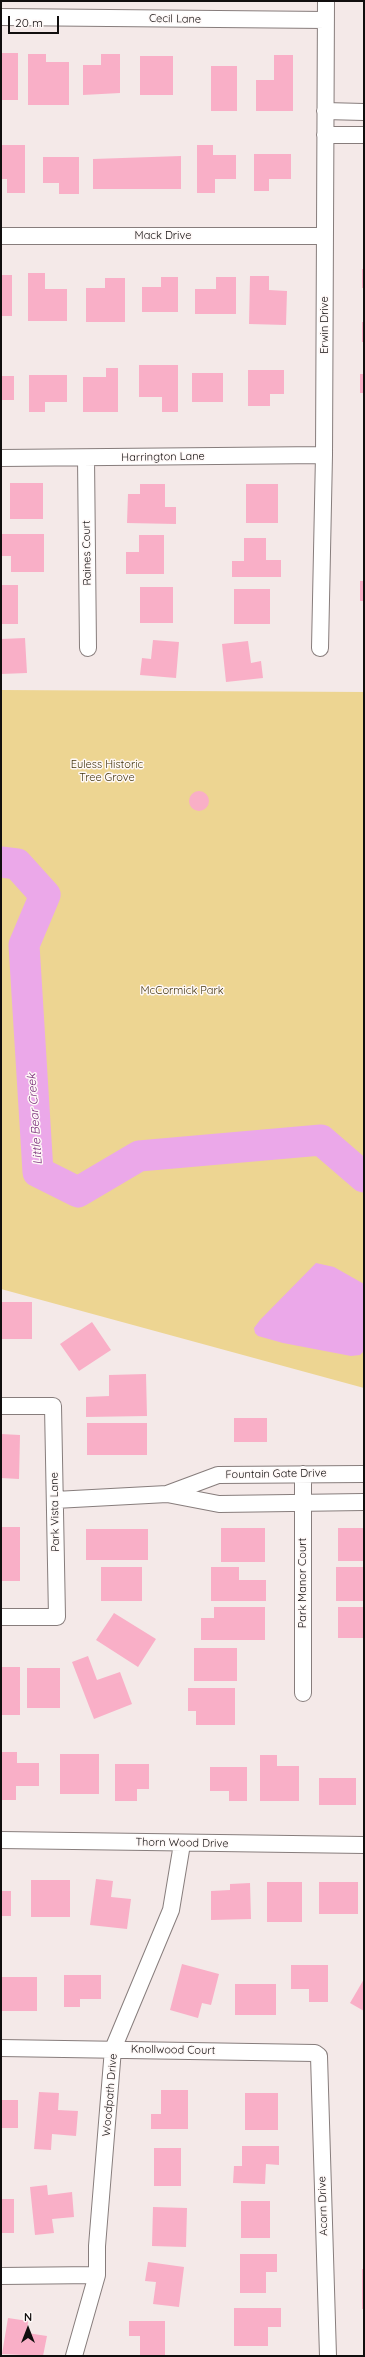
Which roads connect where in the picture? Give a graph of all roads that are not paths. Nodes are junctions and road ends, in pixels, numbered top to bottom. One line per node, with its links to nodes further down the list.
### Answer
1 (326, 1): 3 (street, Erwin Drive)
2 (1, 17): 3 (street, Cecil Lane)
3 (326, 20): 4 (street, Erwin Drive)
4 (325, 110): 5 (street); 6 (street, Erwin Drive)
5 (364, 112)
6 (325, 135): 7 (street); 9 (street, Erwin Drive)
7 (364, 135)
8 (1, 236): 9 (street, Mack Drive)
9 (325, 236): 10 (street, Erwin Drive)
10 (324, 455): 12 (street, Harrington Lane); 14 (street, Erwin Drive)
11 (1, 458): 12 (street, Harrington Lane)
12 (86, 458): 13 (street, Raines Court)
13 (88, 648)
14 (320, 648)
15 (1, 1406): 19 (street, Park Vista Lane)
16 (303, 1474): 17 (street, Fountain Gate Drive); 18 (street, Fountain Gate Drive); 21 (street, Park Manor Court)
17 (364, 1474)
18 (167, 1494): 19 (street, Fountain Gate Drive); 21 (street, Fountain Gate Drive)
19 (55, 1500): 22 (street, Park Vista Lane)
20 (364, 1502): 21 (street, Fountain Gate Drive)
21 (303, 1503): 23 (street, Park Manor Court)
22 (1, 1617)
23 (303, 1693)
24 (1, 1840): 25 (street, Thorn Wood Drive)
25 (182, 1844): 26 (street, Thorn Wood Drive); 28 (street, Woodpath Drive)
26 (364, 1845)
27 (1, 2048): 28 (street, Knollwood Court)
28 (113, 2049): 29 (street, Knollwood Court); 30 (street, Woodpath Drive)
29 (319, 2056): 33 (street, Acorn Drive)
30 (97, 2275): 31 (street); 32 (street, Woodpath Drive)
31 (1, 2276)
32 (74, 2356)
33 (328, 2356)

